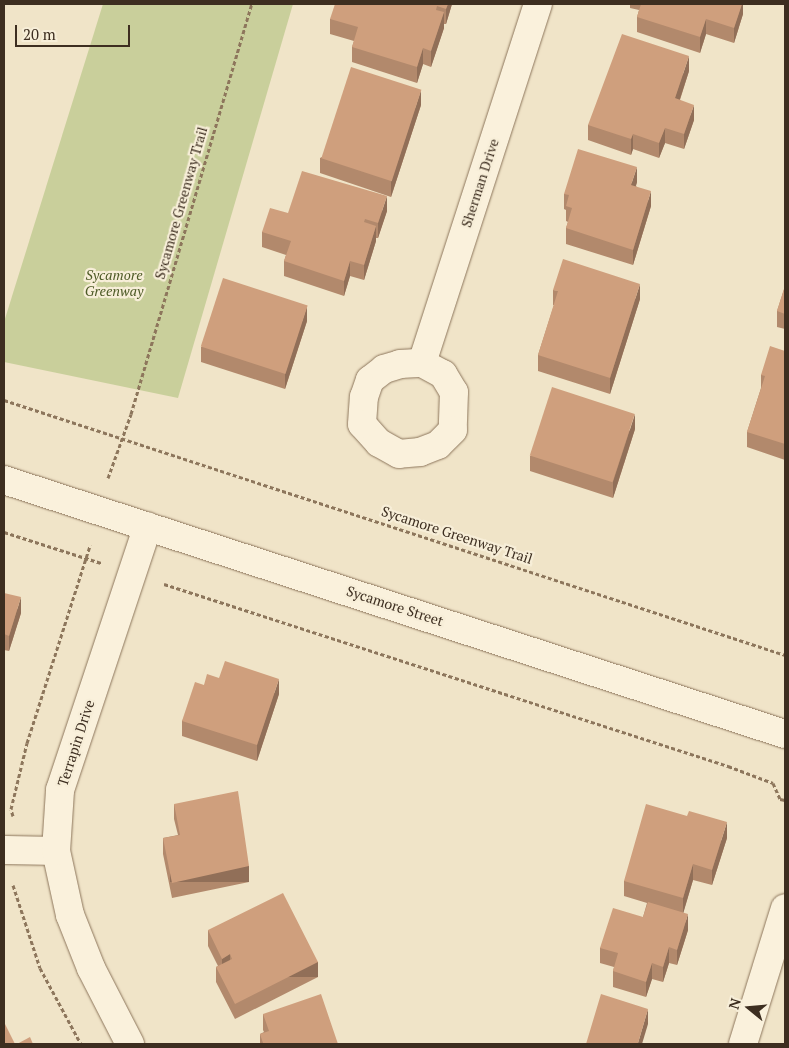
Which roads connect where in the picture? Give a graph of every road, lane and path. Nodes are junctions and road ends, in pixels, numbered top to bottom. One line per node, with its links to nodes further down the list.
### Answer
1 (252, 4): 5 (path, Sycamore Greenway Trail)
2 (538, 4): 3 (street, Sherman Drive)
3 (422, 362)
4 (4, 400): 5 (path, Sycamore Greenway Trail)
5 (122, 437): 6 (path, Sycamore Greenway Trail); 12 (path, Sycamore Greenway Trail)
6 (116, 457)
7 (4, 480): 8 (street, Sycamore Street)
8 (148, 526): 11 (street, Terrapin Drive); 13 (street, Sycamore Street)
9 (4, 532): 10 (path)
10 (88, 559): 11 (path); 15 (path)
11 (131, 573): 14 (path); 17 (street, Terrapin Drive)
12 (785, 655)
13 (785, 734)
14 (785, 800)
15 (14, 823)
16 (4, 850): 17 (street)
17 (56, 851): 21 (street, Terrapin Drive)
18 (16, 877): 20 (path)
19 (785, 908): 22 (street)
20 (81, 1044)
21 (130, 1044)
22 (744, 1044)

